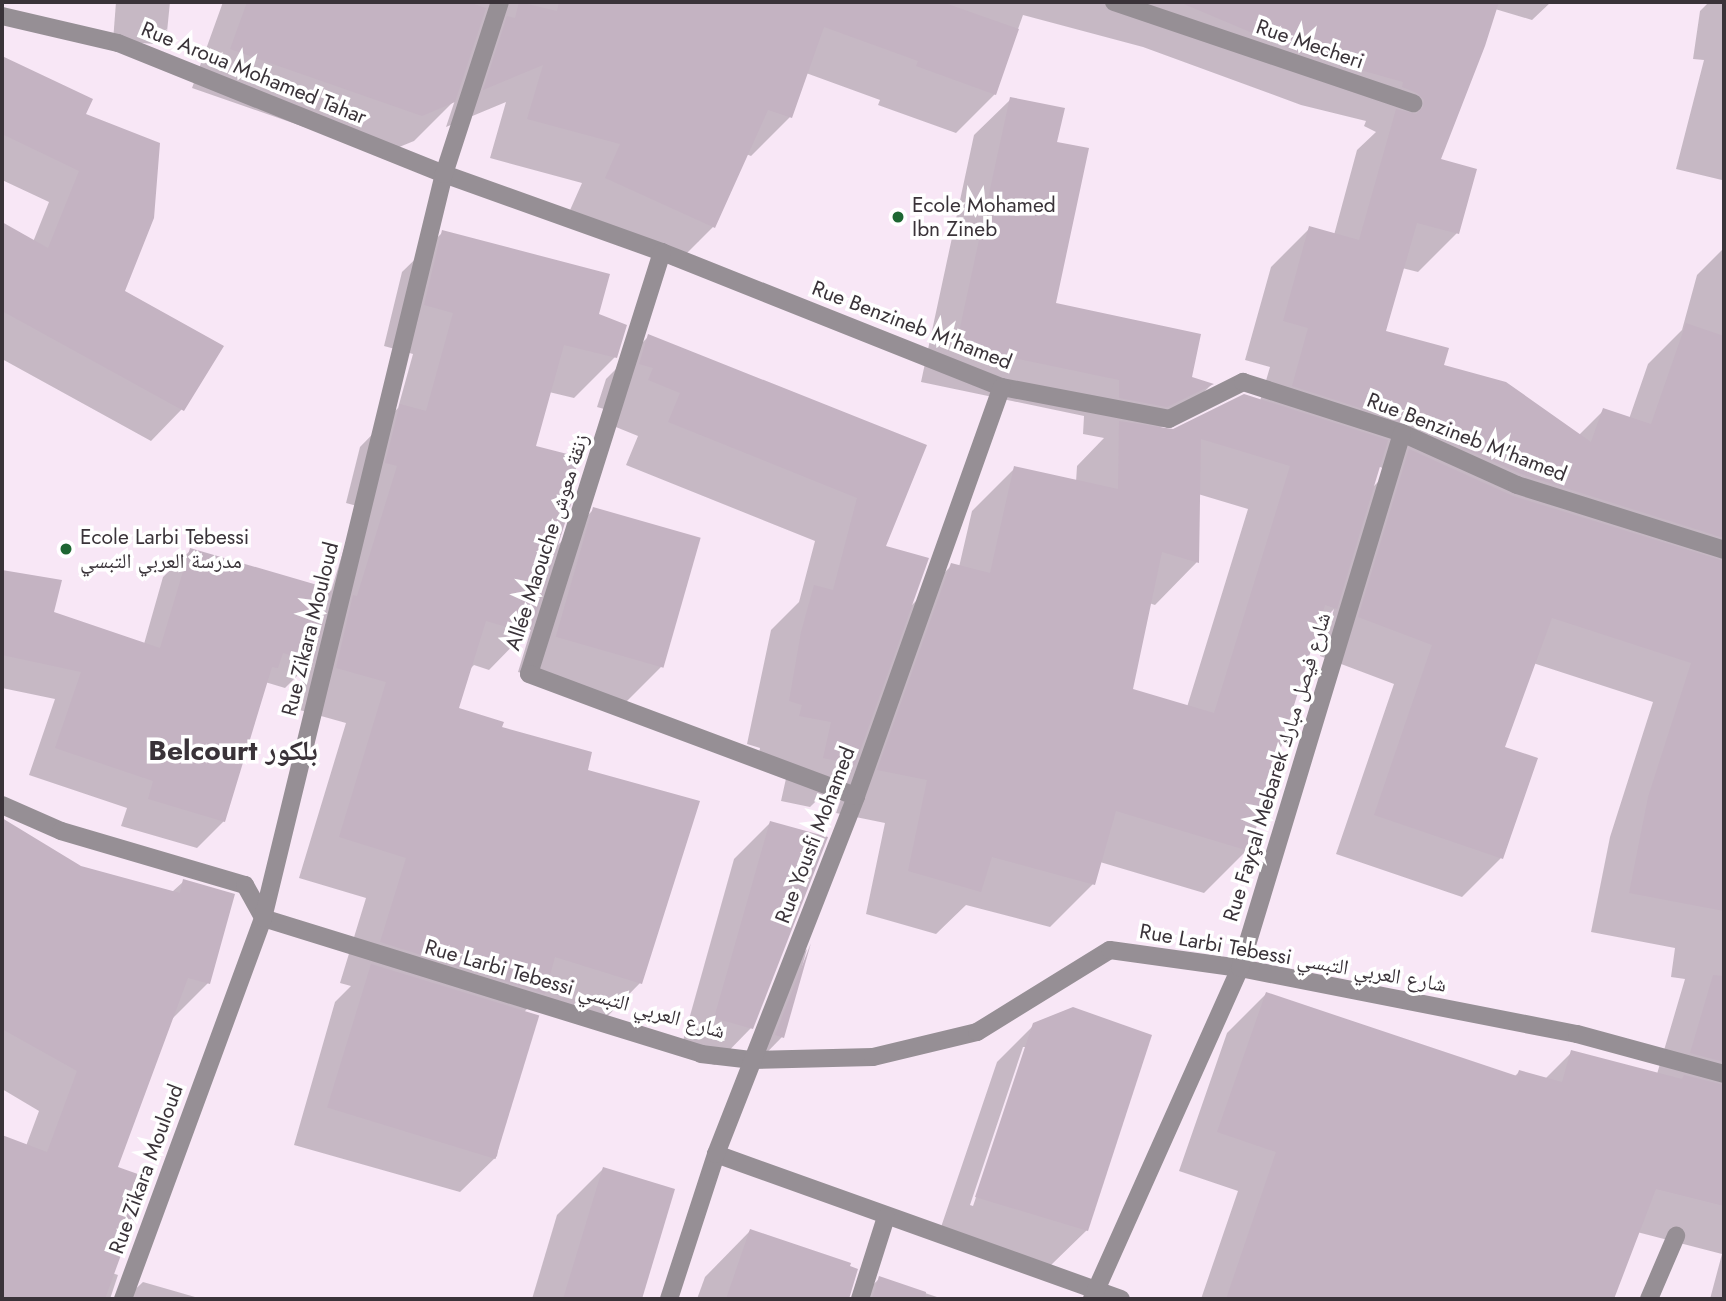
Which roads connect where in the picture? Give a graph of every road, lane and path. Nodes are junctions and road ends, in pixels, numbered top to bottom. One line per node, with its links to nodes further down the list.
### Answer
1 (500, 2): 5 (street, Rue Zikara Mouloud)
2 (1114, 2): 4 (street, Rue Mecheri)
3 (2, 16): 5 (street, Rue Aroua Mohamed Tahar)
4 (1413, 103)
5 (444, 174): 6 (street, Rue Benzineb M'hamed); 12 (street, Rue Zikara Mouloud)
6 (662, 252): 7 (street, Rue Benzineb M'hamed); 10 (street, Allée Maouche زنقة معوش)
7 (1002, 387): 8 (street, Rue Benzineb M'hamed); 10 (street, Rue Yousfi Mohamed)
8 (1402, 433): 9 (street, Rue Benzineb M'hamed); 13 (street, Rue Fayçal Mebarek شارع فيصل مبارك)
9 (1724, 550)
10 (856, 796): 14 (street, Rue Yousfi Mohamed)
11 (2, 805): 12 (street)
12 (263, 918): 14 (street, Rue Larbi Tebessi شارع العربي التبسي); 20 (street, Rue Zikara Mouloud)
13 (1240, 968): 14 (street, Rue Larbi Tebessi شارع العربي التبسي); 15 (street, Rue Larbi Tebessi شارع العربي التبسي); 19 (street, Rue Fayçal Mebarek شارع فيصل مبارك)
14 (751, 1060): 16 (street, Rue Yousfi Mohamed)
15 (1724, 1074)
16 (716, 1154): 17 (street); 21 (street, Rue Yousfi Mohamed)
17 (886, 1217): 19 (street); 22 (street)
18 (1676, 1236): 24 (street)
19 (1094, 1294): 23 (street)
20 (123, 1299)
21 (669, 1299)
22 (860, 1299)
23 (1121, 1299)
24 (1649, 1299)

